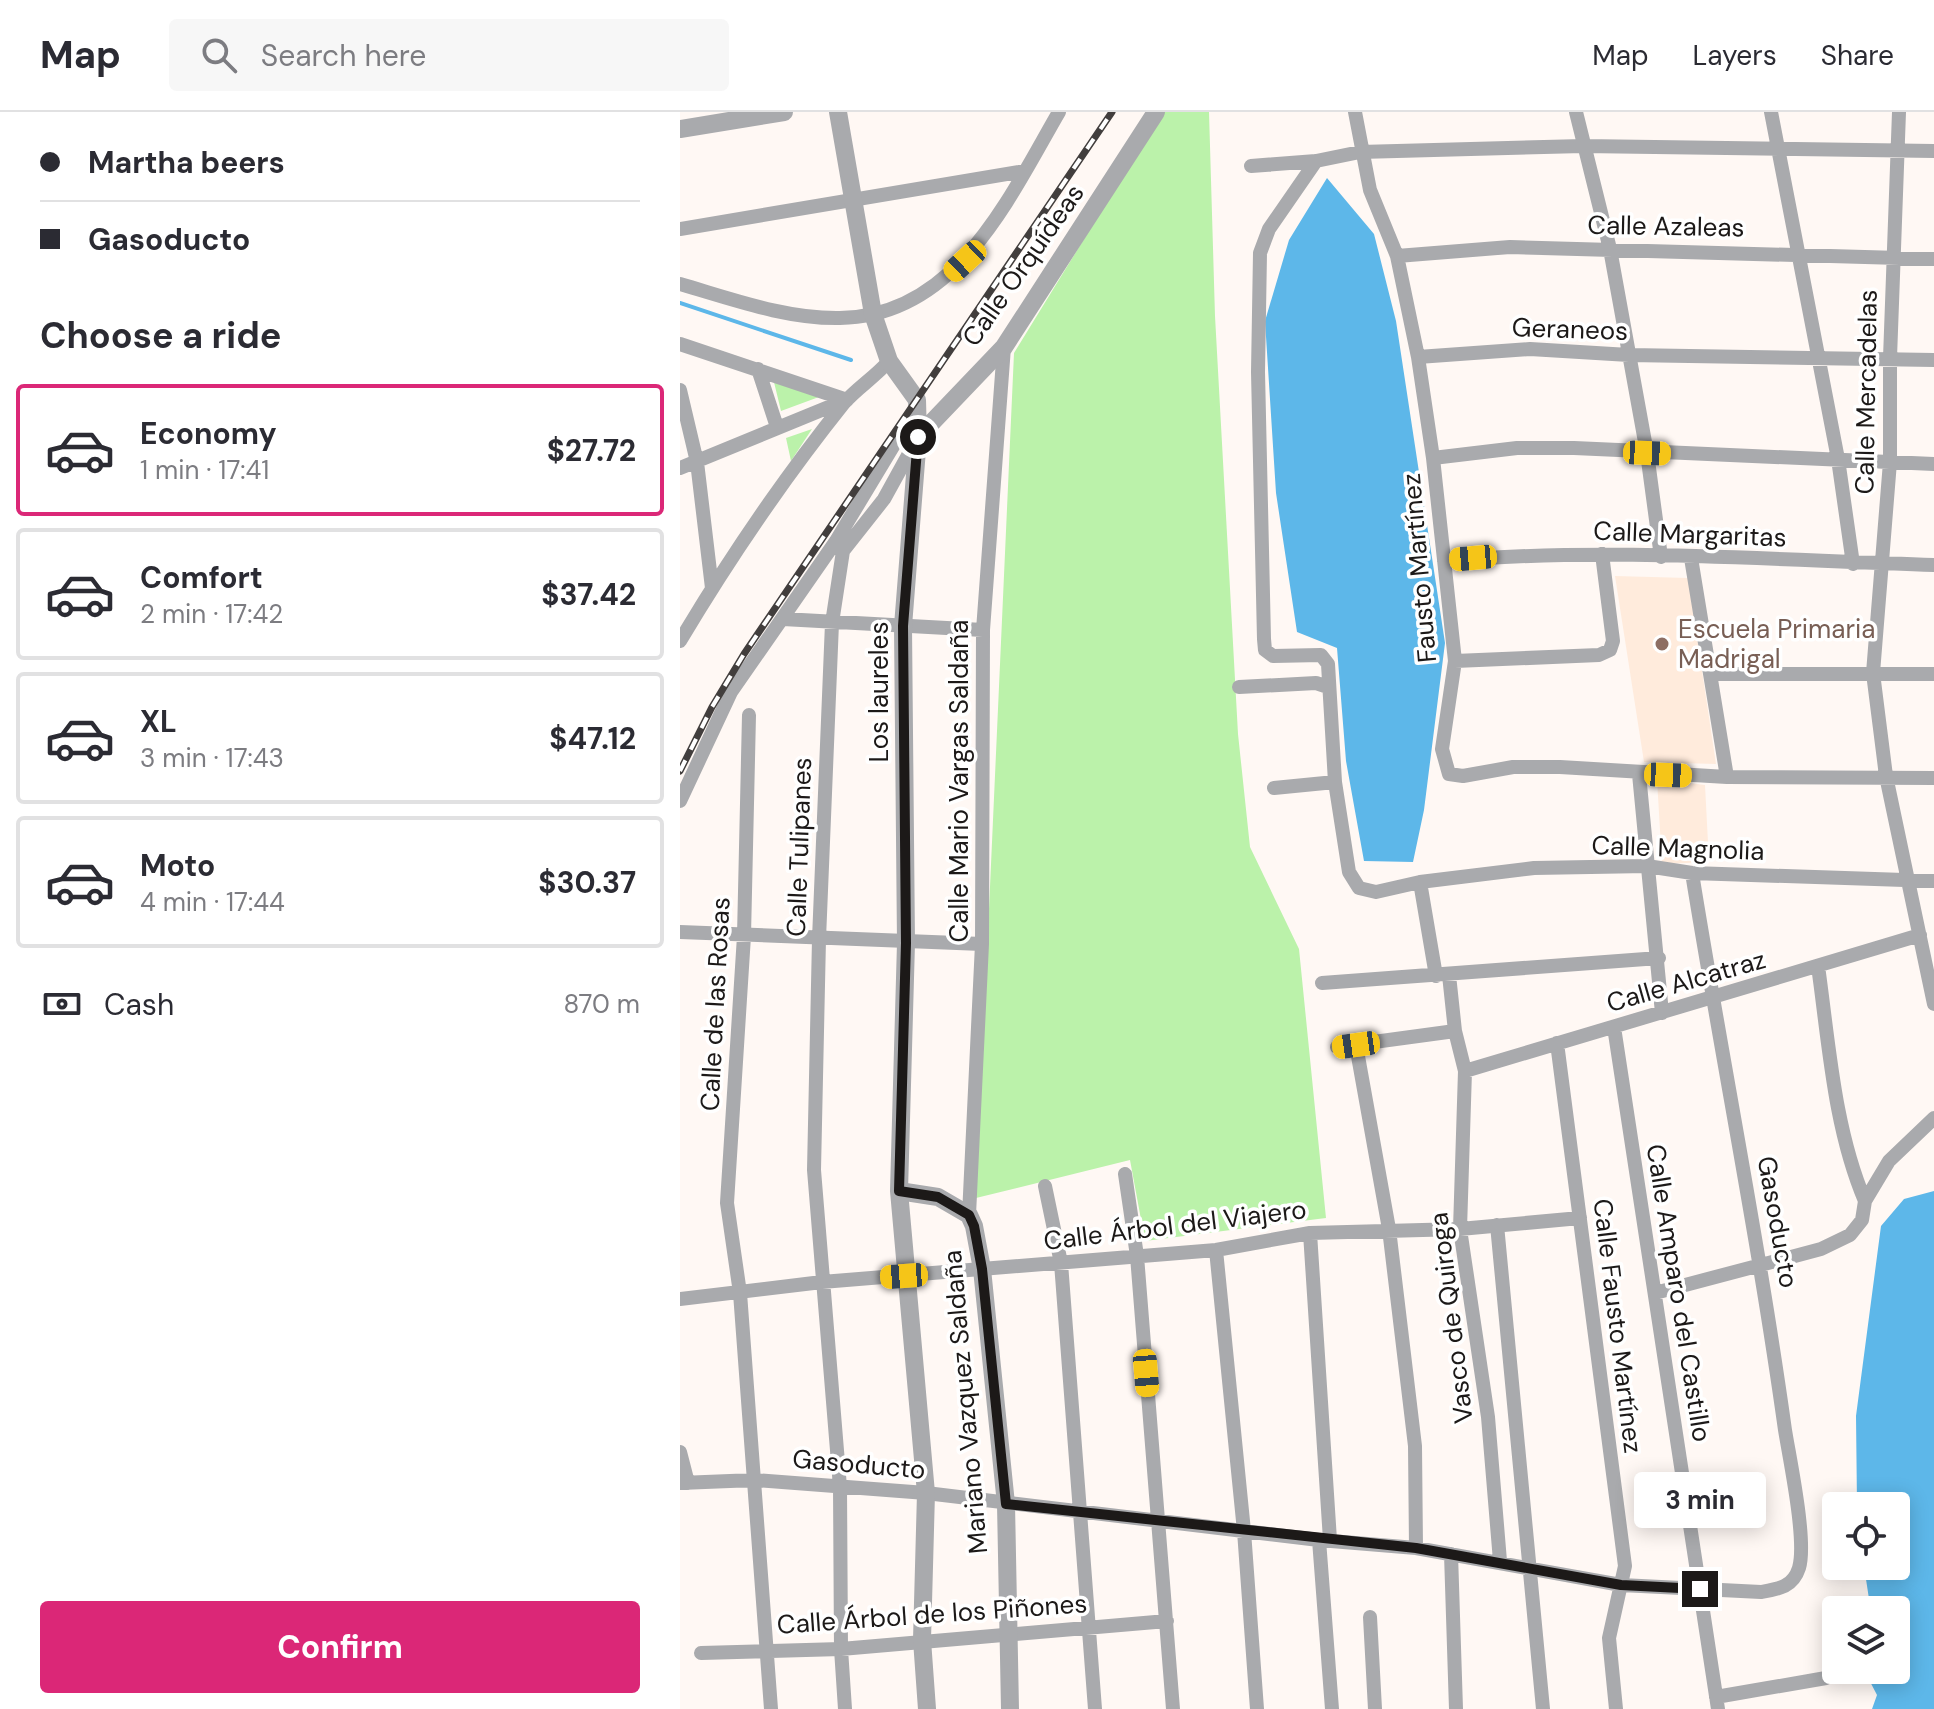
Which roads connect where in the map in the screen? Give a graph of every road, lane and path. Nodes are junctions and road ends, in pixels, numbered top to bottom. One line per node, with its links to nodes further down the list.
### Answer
1 (784, 112): 9 (street)
2 (838, 112): 18 (street, Los laureles)
3 (1059, 112): 17 (street)
4 (1156, 112): 28 (street, Calle Orquídeas)
5 (1355, 112): 14 (street)
6 (1576, 112): 10 (street)
7 (1771, 112): 11 (street)
8 (1899, 112): 12 (street, Calle Mercadelas)
9 (680, 129)
10 (1583, 146): 11 (street); 14 (street); 20 (street)
11 (1779, 148): 12 (street); 21 (street)
12 (1899, 149): 13 (street); 23 (street, Calle Mercadelas)
13 (1934, 151)
14 (1360, 152): 15 (street); 22 (street)
15 (1316, 161): 16 (street); 66 (street)
16 (1251, 166)
17 (1025, 171): 18 (street); 26 (street)
18 (852, 203): 19 (street); 26 (street, Los laureles)
19 (680, 229)
20 (1610, 249): 21 (street, Calle Azaleas); 22 (street, Calle Azaleas); 29 (street)
21 (1797, 254): 23 (street, Calle Azaleas); 30 (street)
22 (1397, 256): 31 (street)
23 (1894, 258): 24 (street, Calle Azaleas); 32 (street, Calle Mercadelas)
24 (1934, 259)
25 (680, 284): 26 (street)
26 (873, 314): 34 (street, Los laureles)
27 (680, 344): 35 (street)
28 (1004, 347): 40 (street, Calle Orquídeas); 59 (street, Calle Mario Vargas Saldaña)
29 (1629, 355): 30 (street, Geraneos); 31 (street, Geraneos); 41 (street)
30 (1818, 356): 32 (street, Geraneos); 43 (street)
31 (1418, 357): 42 (street, Fausto Martínez)
32 (1890, 358): 33 (street, Geraneos); 45 (street, Calle Mercadelas)
33 (1934, 360)
34 (889, 361): 37 (street); 38 (street, Los laureles)
35 (758, 369): 37 (street); 39 (street)
36 (680, 390): 44 (street)
37 (847, 400): 39 (street); 55 (street)
38 (915, 410): 40 (street, Los laureles); 56 (street)
39 (777, 427): 44 (street)
40 (918, 437): 57 (street, Calle Tulipanes); 58 (street, Los laureles)
41 (1647, 453): 42 (street); 43 (street); 49 (street)
42 (1433, 458): 51 (street, Fausto Martínez)
43 (1838, 459): 45 (street); 52 (street)
44 (697, 462): 47 (street); 55 (street)
45 (1890, 462): 46 (street); 53 (street, Calle Mercadelas)
46 (1934, 464)
47 (680, 468)
48 (1602, 554): 49 (street, Calle Margaritas); 51 (street, Calle Margaritas); 61 (street)
49 (1661, 557): 50 (street, Calle Margaritas)
50 (1691, 558): 52 (street, Calle Margaritas); 63 (street)
51 (1444, 561): 61 (street, Fausto Martínez)
52 (1853, 564): 53 (street, Calle Margaritas)
53 (1884, 564): 54 (street, Calle Margaritas); 62 (street, Calle Mercadelas)
54 (1934, 565)
55 (712, 588): 60 (street)
56 (783, 619): 57 (street); 74 (street)
57 (832, 623): 58 (street); 83 (street, Calle Tulipanes)
58 (903, 626): 59 (street); 84 (street, Los laureles)
59 (983, 630): 85 (street, Calle Mario Vargas Saldaña)
60 (680, 641)
61 (1455, 661): 68 (street, Fausto Martínez)
62 (1873, 673): 63 (street); 64 (street); 69 (street, Calle Mercadelas)
63 (1710, 674): 70 (street)
64 (1934, 674)
65 (1239, 687): 66 (street)
66 (1328, 687): 72 (street)
67 (749, 715): 82 (street, Calle de las Rosas)
68 (1639, 774): 70 (street); 75 (street)
69 (1886, 776): 70 (street); 71 (street); 77 (street, Calle Mercadelas)
70 (1727, 777)
71 (1934, 778)
72 (1335, 782): 73 (street); 79 (street, Calle Magnolia)
73 (1274, 788)
74 (680, 801)
75 (1647, 866): 76 (street, Calle Magnolia); 79 (street, Calle Magnolia); 86 (street)
76 (1692, 873): 77 (street, Calle Magnolia); 91 (street, Gasoducto)
77 (1909, 880): 78 (street, Calle Magnolia); 81 (street, Calle Mercadelas)
78 (1934, 881)
79 (1420, 882): 88 (street, Vasco de Quiroga)
80 (680, 932): 82 (street)
81 (1920, 935): 87 (street, Calle Alcatraz); 90 (street, Calle Mercadelas)
82 (744, 936): 83 (street); 118 (street, Calle de las Rosas)
83 (819, 939): 84 (street); 117 (street, Calle Tulipanes)
84 (906, 943): 85 (street); 103 (street, Los laureles)
85 (982, 944): 105 (street, Calle Mario Vargas Saldaña)
86 (1659, 958): 88 (street); 93 (street)
87 (1818, 966): 91 (street, Calle Alcatraz); 104 (street)
88 (1442, 975): 89 (street); 95 (street, Vasco de Quiroga)
89 (1322, 983)
90 (1932, 987): 92 (street, Calle Mercadelas)
91 (1712, 999): 93 (street, Calle Alcatraz); 113 (street, Gasoducto)
92 (1934, 1004)
93 (1662, 1013): 94 (street, Calle Alcatraz)
94 (1614, 1027): 96 (street, Calle Alcatraz); 119 (street, Calle Amparo del Castillo)
95 (1455, 1031): 97 (street); 99 (street, Vasco de Quiroga)
96 (1557, 1043): 99 (street, Calle Alcatraz); 106 (street, Calle Fausto Martínez)
97 (1356, 1045): 98 (street); 108 (street)
98 (1337, 1047)
99 (1465, 1071): 109 (street, Vasco de Quiroga)
100 (1934, 1118): 104 (street)
101 (1125, 1174): 112 (street)
102 (1045, 1186): 114 (street)
103 (899, 1191): 105 (street, Mariano Vazquez Saldaña); 116 (street, Los laureles)
104 (1865, 1201): 113 (street)
105 (969, 1215): 115 (street, Mariano Vazquez Saldaña)
106 (1580, 1218): 107 (street, Calle Árbol del Viajero); 135 (street, Calle Fausto Martínez)
107 (1497, 1225): 109 (street, Calle Árbol del Viajero); 134 (street)
108 (1389, 1229): 109 (street, Calle Árbol del Viajero); 110 (street, Calle Árbol del Viajero); 131 (street)
109 (1460, 1229): 133 (street, Vasco de Quiroga)
110 (1310, 1233): 111 (street, Calle Árbol del Viajero); 130 (street)
111 (1216, 1250): 112 (street, Calle Árbol del Viajero); 129 (street)
112 (1137, 1256): 114 (street, Calle Árbol del Viajero); 128 (street)
113 (1762, 1262): 119 (street); 136 (street, Gasoducto)
114 (1061, 1263): 115 (street, Calle Árbol del Viajero); 127 (street)
115 (982, 1269): 116 (street, Calle Árbol del Viajero); 126 (street, Mariano Vazquez Saldaña)
116 (904, 1276): 117 (street, Calle Árbol del Viajero); 125 (street, Los laureles)
117 (822, 1282): 118 (street, Calle Árbol del Viajero); 124 (street, Calle Tulipanes)
118 (740, 1293): 120 (street, Calle Árbol del Viajero); 122 (street, Calle de las Rosas)
119 (1655, 1293): 136 (street, Calle Amparo del Castillo)
120 (680, 1299)
121 (680, 1452): 123 (street)
122 (755, 1480): 123 (street, Gasoducto); 124 (street, Gasoducto); 143 (street, Calle de las Rosas)
123 (684, 1483)
124 (840, 1487): 125 (street, Gasoducto); 142 (street, Calle Tulipanes)
125 (926, 1493): 126 (street, Gasoducto); 141 (street, Los laureles)
126 (1006, 1504): 127 (street, Gasoducto); 140 (street, Mariano Vazquez Saldaña)
127 (1078, 1510): 128 (street, Gasoducto); 139 (street)
128 (1157, 1519): 129 (street, Gasoducto); 138 (street)
129 (1244, 1531): 130 (street, Gasoducto); 153 (street)
130 (1324, 1540): 131 (street, Gasoducto); 154 (street)
131 (1416, 1548): 132 (street, Gasoducto)
132 (1451, 1554): 133 (street, Gasoducto); 156 (street)
133 (1500, 1561): 134 (street, Gasoducto)
134 (1531, 1568): 135 (street, Gasoducto); 157 (street)
135 (1621, 1585): 136 (street, Gasoducto); 158 (street, Calle Fausto Martínez)
136 (1700, 1589): 146 (street, Calle Amparo del Castillo)
137 (1370, 1617): 155 (street)
138 (1167, 1621): 139 (street, Calle Árbol de los Piñones); 152 (street)
139 (1089, 1626): 140 (street, Calle Árbol de los Piñones); 151 (street)
140 (1006, 1632): 141 (street, Calle Árbol de los Piñones); 150 (street, Mariano Vazquez Saldaña)
141 (922, 1640): 142 (street, Calle Árbol de los Piñones); 149 (street, Los laureles)
142 (841, 1649): 143 (street, Calle Árbol de los Piñones); 148 (street, Calle Tulipanes)
143 (768, 1651): 144 (street, Calle Árbol de los Piñones); 147 (street, Calle de las Rosas)
144 (701, 1653)
145 (1822, 1679): 146 (street)
146 (1717, 1703)
147 (771, 1709)
148 (845, 1709)
149 (927, 1709)
150 (1010, 1709)
151 (1095, 1709)
152 (1173, 1709)
153 (1257, 1709)
154 (1332, 1709)
155 (1375, 1709)
156 (1456, 1709)
157 (1543, 1709)
158 (1616, 1709)

